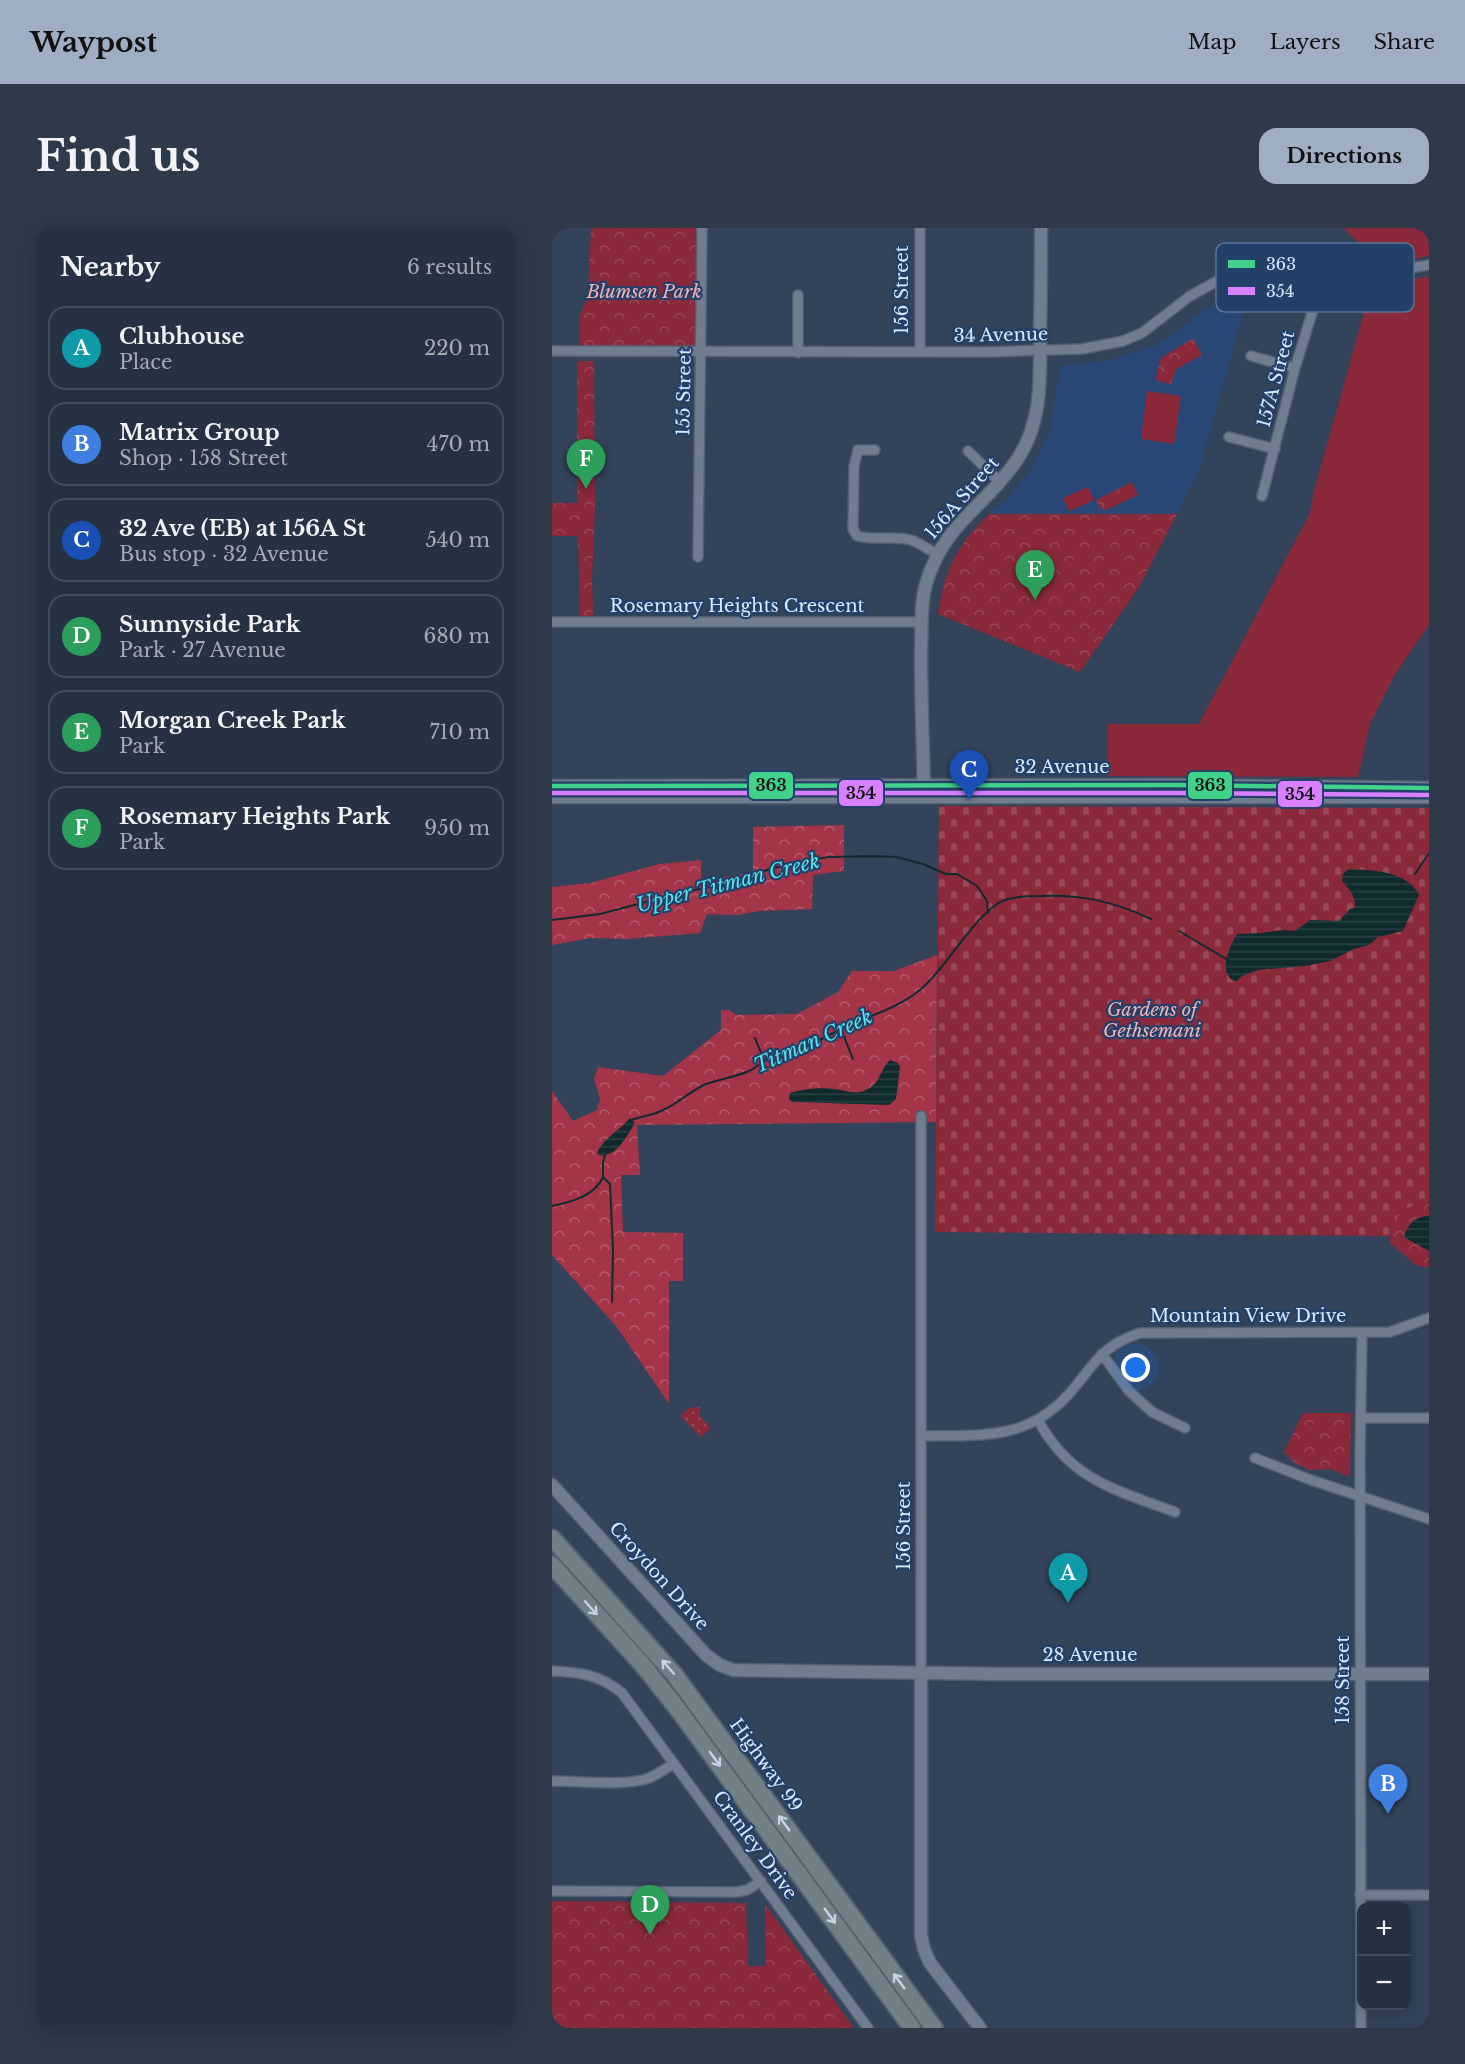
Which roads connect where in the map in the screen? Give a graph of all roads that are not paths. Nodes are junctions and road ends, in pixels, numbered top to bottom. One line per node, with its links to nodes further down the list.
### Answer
1 (702, 228): 11 (street, 155 Street)
2 (920, 228): 12 (street, 156 Street)
3 (1041, 228): 10 (street, 156A Street)
4 (1429, 265): 5 (street, 34 Avenue)
5 (1414, 267)
6 (1216, 282): 10 (street, 34 Avenue)
7 (798, 295): 13 (street)
8 (1312, 312): 15 (street, 157A Street)
9 (552, 351): 11 (street, 34 Avenue)
10 (1040, 351): 12 (street, 34 Avenue); 20 (street, 156A Street)
11 (701, 352): 13 (street, 34 Avenue); 23 (street, 155 Street)
12 (920, 352): 13 (street, 34 Avenue)
13 (798, 353)
14 (1251, 356): 15 (street)
15 (1295, 368): 17 (street, 157A Street)
16 (1229, 437): 17 (street)
17 (1275, 449): 21 (street, 157A Street)
18 (875, 450): 22 (street)
19 (969, 451): 20 (street)
20 (1000, 482): 22 (street, 156A Street)
21 (1262, 496)
22 (937, 554): 25 (street, 156A Street)
23 (698, 557)
24 (552, 622): 25 (street, Rosemary Heights Crescent)
25 (922, 622): 29 (street, 156A Street)
26 (552, 786): 27 (street, 32 Avenue)
27 (705, 786): 29 (street, 32 Avenue); 30 (street)
28 (1429, 788): 29 (street, 32 Avenue)
29 (924, 790): 30 (street, 32 Avenue); 32 (street, 32 Avenue)
30 (653, 796): 31 (street, 32 Avenue)
31 (552, 797)
32 (1429, 797)
33 (921, 1116): 41 (street, 156 Street)
34 (1429, 1318): 35 (street, Mountain View Drive)
35 (1362, 1333): 36 (street, Mountain View Drive); 37 (street, 158 Street)
36 (1102, 1354): 39 (street, Mountain View Drive); 40 (street)
37 (1361, 1418): 38 (street); 44 (street, 158 Street)
38 (1429, 1418)
39 (1038, 1420): 41 (street, Mountain View Drive); 45 (street)
40 (1185, 1428)
41 (921, 1436): 51 (street, 156 Street)
42 (1255, 1458): 44 (street)
43 (552, 1485): 50 (street, Croydon Drive)
44 (1360, 1495): 46 (street); 52 (street, 158 Street)
45 (1176, 1512)
46 (1429, 1519)
47 (552, 1538): 62 (highway, Highway 99, one-way to 47)
48 (552, 1565): 61 (highway, Highway 99, one-way to 61)
49 (552, 1671): 54 (street, Cranley Drive)
50 (751, 1672): 51 (street, 28 Avenue)
51 (921, 1673): 52 (street, 28 Avenue); 63 (street, 156 Street)
52 (1360, 1674): 53 (street, 28 Avenue); 58 (street, 158 Street)
53 (1429, 1674)
54 (674, 1763): 55 (street); 56 (street, Cranley Drive)
55 (552, 1781)
56 (761, 1881): 57 (street); 60 (street, Cranley Drive)
57 (552, 1891)
58 (1360, 1895): 59 (street); 64 (street, 158 Street)
59 (1429, 1895)
60 (868, 2028)
61 (912, 2028)
62 (934, 2028)
63 (980, 2028)
64 (1361, 2028)

